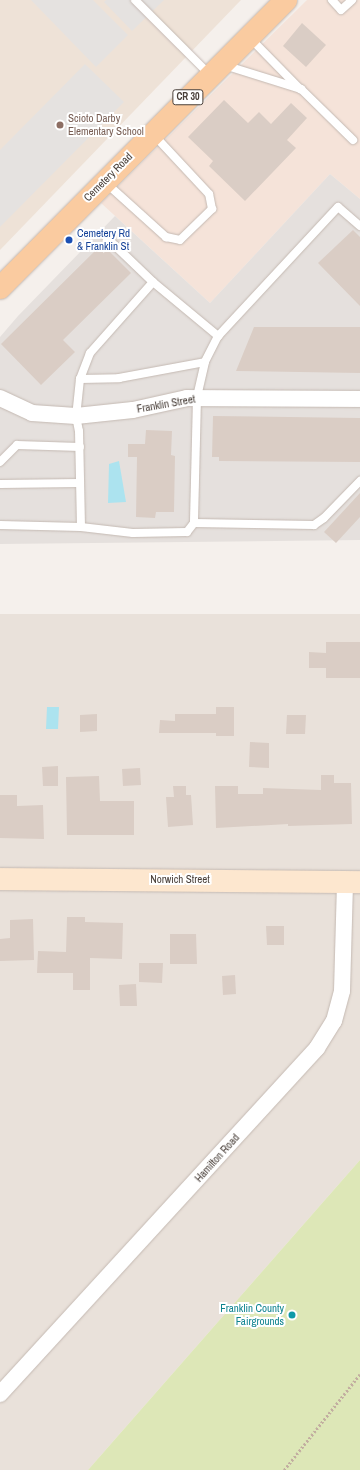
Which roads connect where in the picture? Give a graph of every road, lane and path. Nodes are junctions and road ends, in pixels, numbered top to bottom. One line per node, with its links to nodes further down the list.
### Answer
1 (135, 0): 6 (lane)
2 (286, 0): 5 (main road, Cemetery Road / CR 30)
3 (332, 0): 4 (lane)
4 (352, 0)
5 (249, 36): 6 (main road, Cemetery Road / CR 30); 7 (lane)
6 (216, 70): 7 (lane); 8 (main road, Cemetery Road / CR 30)
7 (301, 89): 9 (lane)
8 (152, 133): 10 (main road, Cemetery Road / CR 30); 10 (lane)
9 (354, 140)
10 (104, 181): 14 (main road, Cemetery Road / CR 30)
11 (360, 226): 15 (lane)
12 (106, 237): 13 (lane)
13 (153, 282): 15 (lane); 17 (lane)
14 (0, 288)
15 (218, 336): 16 (lane)
16 (205, 362): 17 (lane); 19 (lane)
17 (80, 379): 21 (lane)
18 (0, 398): 21 (street, Franklin Street)
19 (197, 398): 20 (street, Franklin Street); 21 (street, Franklin Street); 27 (lane)
20 (360, 399)
21 (76, 416): 22 (lane)
22 (80, 447): 23 (lane); 25 (lane)
23 (0, 462)
24 (360, 481): 27 (lane)
25 (80, 483): 26 (lane); 29 (lane)
26 (0, 484)
27 (194, 523): 29 (lane)
28 (0, 525): 29 (lane)
29 (81, 527)
30 (0, 879): 31 (main road, Norwich Street)
31 (353, 882): 33 (street, Hamilton Road)
32 (360, 1374): 34 (path)
33 (0, 1394)
34 (284, 1470)

